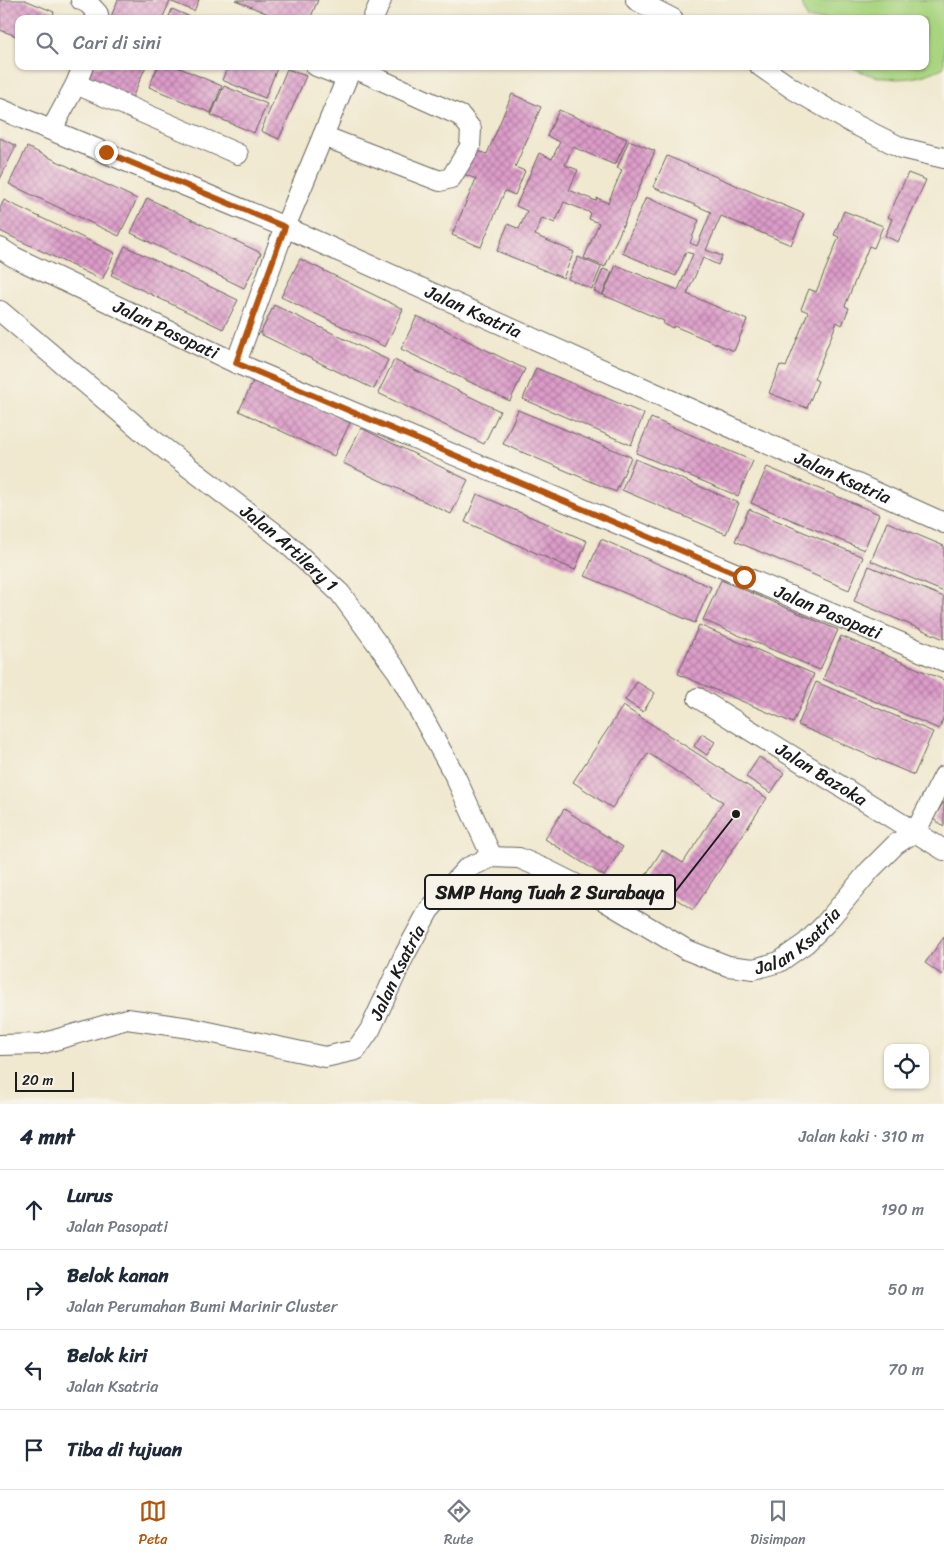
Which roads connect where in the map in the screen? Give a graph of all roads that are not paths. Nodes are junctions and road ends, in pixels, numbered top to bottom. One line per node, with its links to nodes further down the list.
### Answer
1 (81, 0): 4 (street)
2 (381, 0): 5 (street)
3 (636, 0): 6 (street)
4 (98, 15)
5 (375, 15)
6 (665, 15)
7 (766, 70): 14 (street)
8 (351, 71): 12 (street); 12 (street)
9 (80, 75): 11 (street); 13 (street)
10 (0, 109): 11 (street, Jalan Ksatria)
11 (52, 129): 15 (street, Jalan Ksatria)
12 (323, 136): 15 (street)
13 (238, 154)
14 (944, 158)
15 (285, 227): 18 (street); 19 (street, Jalan Ksatria)
16 (0, 248): 18 (street, Jalan Pasopati)
17 (0, 311): 25 (street, Jalan Artilery 1)
18 (236, 363): 20 (street, Jalan Pasopati)
19 (944, 523)
20 (944, 661)
21 (698, 698): 23 (street, Jalan Bazoka)
22 (944, 776): 23 (street)
23 (916, 832): 24 (street, Jalan Bazoka); 25 (street, Jalan Ksatria)
24 (944, 850)
25 (492, 857): 26 (street, Jalan Ksatria)
26 (0, 1044)

